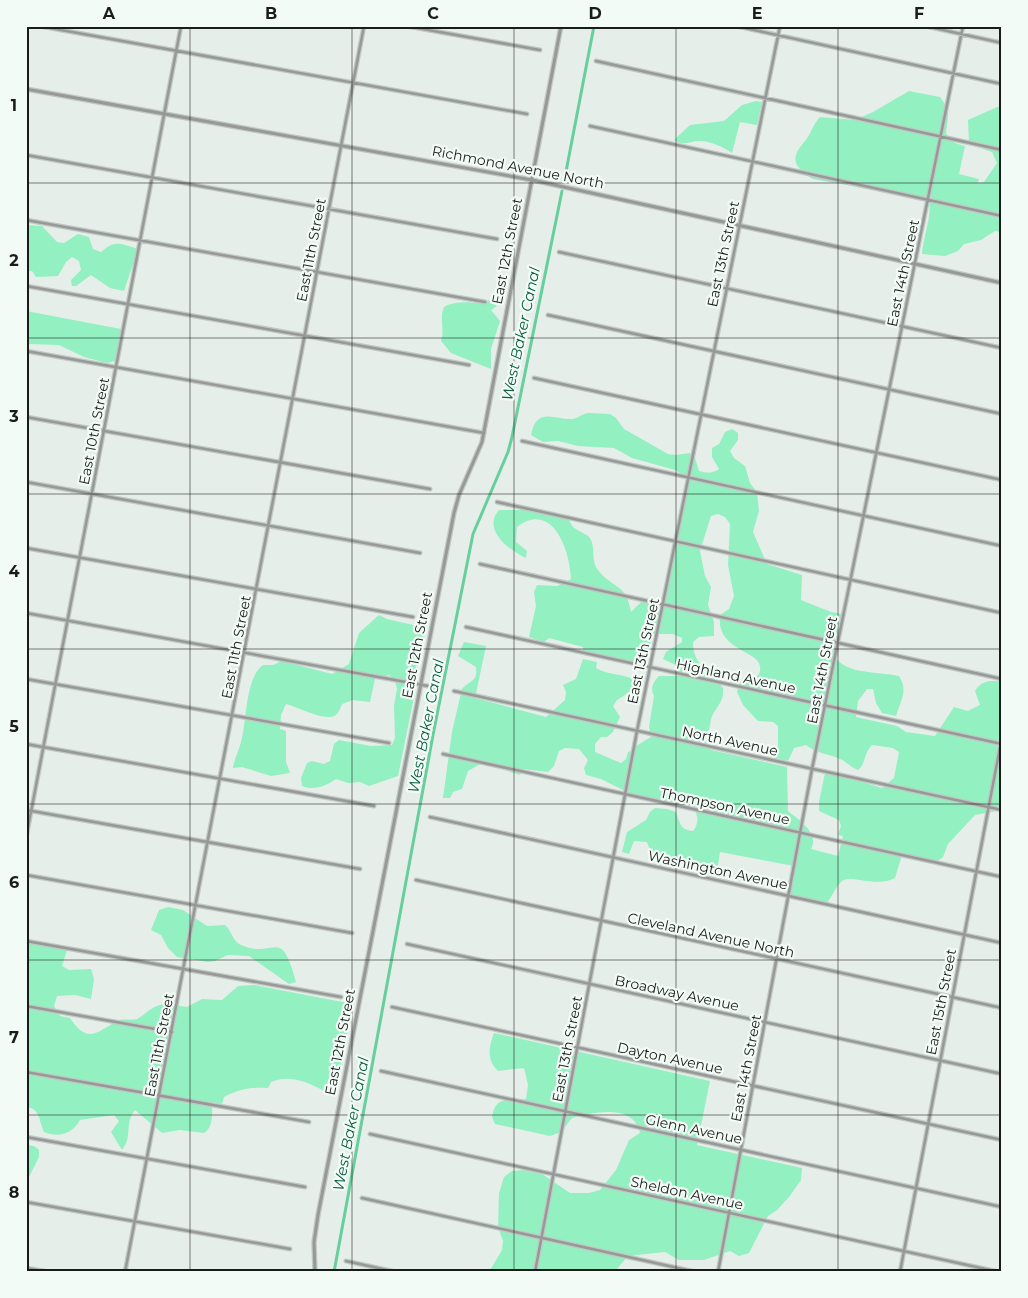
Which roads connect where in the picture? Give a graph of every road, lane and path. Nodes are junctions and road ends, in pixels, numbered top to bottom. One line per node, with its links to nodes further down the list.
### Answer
1 (39, 26): 14 (street)
2 (181, 26): 14 (street, East 10th Street)
3 (364, 26): 17 (street, East 11th Street)
4 (406, 26): 13 (street)
5 (561, 26): 30 (street, East 12th Street)
6 (736, 26): 11 (street)
7 (780, 26): 11 (street, East 13th Street)
8 (925, 26): 10 (street)
9 (963, 26): 10 (street, East 14th Street)
10 (961, 34): 12 (street); 16 (street, East 14th Street)
11 (778, 36): 16 (street); 20 (street, East 13th Street)
12 (1002, 43)
13 (540, 50)
14 (177, 51): 17 (street); 21 (street, East 10th Street)
15 (596, 61): 20 (street)
16 (954, 74): 18 (street); 24 (street, East 14th Street)
17 (353, 82): 22 (street); 25 (street, East 11th Street)
18 (1002, 84)
19 (26, 89): 21 (street, Richmond Avenue North)
20 (765, 99): 24 (street); 28 (street, East 13th Street)
21 (164, 114): 25 (street, Richmond Avenue North); 29 (street, East 10th Street)
22 (527, 114)
23 (590, 126): 28 (street)
24 (941, 137): 26 (street); 31 (street, East 14th Street)
25 (342, 146): 30 (street, Richmond Avenue North); 32 (street, East 11th Street)
26 (1002, 150)
27 (26, 155): 29 (street)
28 (752, 162): 31 (street); 35 (street, East 13th Street)
29 (153, 177): 32 (street); 37 (street, East 10th Street)
30 (532, 180): 35 (street, Richmond Avenue North); 61 (street, East 12th Street)
31 (928, 200): 33 (street); 39 (street, East 14th Street)
32 (329, 209): 36 (street); 40 (street, East 11th Street)
33 (1002, 216)
34 (26, 220): 37 (street)
35 (739, 225): 39 (street, Richmond Avenue North); 43 (street, East 13th Street)
36 (497, 239)
37 (141, 241): 40 (street); 45 (street, East 10th Street)
38 (559, 252): 43 (street)
39 (915, 263): 41 (street, Richmond Avenue North); 47 (street, East 14th Street)
40 (318, 272): 44 (street); 48 (street, East 11th Street)
41 (1002, 282)
42 (26, 286): 45 (street)
43 (727, 288): 47 (street); 51 (street, East 13th Street)
44 (485, 302)
45 (129, 304): 48 (street); 53 (street, East 10th Street)
46 (548, 315): 51 (street)
47 (902, 327): 49 (street); 55 (street, East 14th Street)
48 (306, 336): 52 (street); 56 (street, East 11th Street)
49 (1002, 348)
50 (26, 351): 53 (street)
51 (714, 351): 55 (street); 58 (street, East 13th Street)
52 (469, 365)
53 (117, 368): 56 (street); 60 (street, East 10th Street)
54 (534, 378): 58 (street)
55 (889, 390): 57 (street); 63 (street, East 14th Street)
56 (293, 399): 61 (street); 64 (street, East 11th Street)
57 (1002, 414)
58 (701, 415): 63 (street); 65 (street, East 13th Street)
59 (26, 417): 60 (street)
60 (104, 431): 64 (street); 69 (street, East 10th Street)
61 (484, 433): 93 (street, East 12th Street)
62 (522, 441): 65 (street)
63 (876, 453): 66 (street); 71 (street, East 14th Street)
64 (281, 462): 68 (street); 72 (street, East 11th Street)
65 (688, 478): 71 (street); 73 (street, East 13th Street)
66 (1002, 480)
67 (26, 482): 69 (street)
68 (430, 489)
69 (92, 494): 72 (street); 77 (street, East 10th Street)
70 (497, 502): 73 (street)
71 (863, 516): 74 (street); 79 (street, East 14th Street)
72 (269, 526): 76 (street); 80 (street, East 11th Street)
73 (675, 541): 79 (street); 81 (street, East 13th Street)
74 (1002, 546)
75 (26, 548): 77 (street)
76 (420, 553)
77 (80, 557): 80 (street); 85 (street, East 10th Street)
78 (480, 564): 81 (street)
79 (850, 579): 83 (street); 87 (street, East 14th Street)
80 (257, 589): 84 (street); 88 (street, East 11th Street)
81 (662, 604): 87 (street); 89 (street, East 13th Street)
82 (26, 613): 85 (street)
83 (1002, 613)
84 (413, 617)
85 (68, 621): 88 (street); 92 (street, East 10th Street)
86 (466, 627): 89 (street, Highland Avenue)
87 (838, 643): 90 (street); 96 (street, East 14th Street)
88 (245, 652): 93 (street); 97 (street, East 11th Street)
89 (650, 668): 96 (street, Highland Avenue); 98 (street, East 13th Street)
90 (1002, 678)
91 (26, 679): 92 (street)
92 (56, 684): 97 (street); 103 (street, East 10th Street)
93 (422, 684): 94 (street); 172 (street, East 12th Street)
94 (439, 688)
95 (454, 691): 98 (street, North Avenue)
96 (825, 706): 102 (street, Highland Avenue); 105 (street, East 14th Street)
97 (233, 716): 100 (street); 106 (street, East 11th Street)
98 (637, 731): 105 (street, North Avenue); 107 (street, East 13th Street)
99 (1002, 737): 102 (street, East 15th Street)
100 (389, 743)
101 (26, 744): 103 (street)
102 (1001, 744): 109 (street, East 15th Street)
103 (44, 747): 106 (street); 111 (street, East 10th Street)
104 (443, 754): 107 (street, Thompson Avenue)
105 (812, 769): 109 (street, North Avenue); 114 (street, East 14th Street)
106 (221, 779): 108 (street); 116 (street, East 11th Street)
107 (624, 794): 114 (street, Thompson Avenue); 117 (street, East 13th Street)
108 (374, 806)
109 (988, 807): 112 (street, North Avenue); 119 (street, East 15th Street)
110 (26, 810): 111 (street)
111 (32, 810): 115 (street, East 10th Street); 116 (street)
112 (1002, 810)
113 (430, 817): 117 (street, Washington Avenue)
114 (800, 832): 119 (street, Thompson Avenue); 123 (street, East 14th Street)
115 (26, 838)
116 (208, 842): 118 (street); 124 (street, East 11th Street)
117 (613, 857): 123 (street, Washington Avenue); 125 (street, East 13th Street)
118 (360, 869)
119 (976, 871): 121 (street, Thompson Avenue); 127 (street, East 15th Street)
120 (26, 875): 124 (street)
121 (1002, 877)
122 (416, 880): 125 (street, Cleveland Avenue North)
123 (788, 896): 127 (street, Washington Avenue); 131 (street, East 14th Street)
124 (196, 906): 126 (street); 132 (street, East 11th Street)
125 (601, 921): 131 (street, Cleveland Avenue North); 133 (street, East 13th Street)
126 (352, 933)
127 (964, 934): 129 (street, Washington Avenue); 135 (street, East 15th Street)
128 (26, 940): 132 (street)
129 (1002, 942)
130 (406, 944): 133 (street, Broadway Avenue)
131 (776, 959): 135 (street, Cleveland Avenue North); 139 (street, East 14th Street)
132 (184, 968): 134 (street); 140 (street, East 11th Street)
133 (589, 984): 139 (street, Broadway Avenue); 141 (street, East 13th Street)
134 (341, 997)
135 (952, 998): 138 (street, Cleveland Avenue North); 142 (street, East 15th Street)
136 (26, 1006): 140 (street)
137 (392, 1007): 141 (street, Dayton Avenue)
138 (1002, 1008)
139 (764, 1023): 142 (street, Broadway Avenue); 146 (street, East 14th Street)
140 (172, 1032): 147 (street, East 11th Street)
141 (577, 1048): 146 (street, Dayton Avenue); 148 (street, East 13th Street)
142 (940, 1061): 145 (street, Broadway Avenue); 150 (street, East 15th Street)
143 (381, 1070): 148 (street, Glenn Avenue)
144 (26, 1072): 147 (street)
145 (1002, 1074)
146 (753, 1086): 150 (street, Dayton Avenue); 154 (street, East 14th Street)
147 (159, 1096): 149 (street); 155 (street, East 11th Street)
148 (565, 1111): 154 (street, Glenn Avenue); 156 (street, East 13th Street)
149 (309, 1122)
150 (928, 1124): 153 (street, Dayton Avenue); 158 (street, East 15th Street)
151 (370, 1134): 156 (street, Sheldon Avenue)
152 (26, 1137): 155 (street)
153 (1002, 1140)
154 (741, 1149): 158 (street, Glenn Avenue); 162 (street, East 14th Street)
155 (147, 1159): 157 (street); 163 (street, East 11th Street)
156 (553, 1174): 162 (street, Sheldon Avenue); 164 (street, East 13th Street)
157 (305, 1187)
158 (916, 1188): 161 (street, Glenn Avenue); 166 (street, East 15th Street)
159 (362, 1198): 164 (street)
160 (26, 1202): 163 (street)
161 (1002, 1206)
162 (729, 1213): 166 (street, Sheldon Avenue); 176 (street, East 14th Street)
163 (135, 1222): 165 (street); 171 (street, East 11th Street)
164 (542, 1238): 174 (street, East 13th Street); 175 (street)
165 (290, 1250)
166 (904, 1251): 177 (street, East 15th Street); 178 (street, Sheldon Avenue)
167 (346, 1261): 173 (street)
168 (26, 1268): 169 (street)
169 (36, 1271): 170 (street)
170 (49, 1272)
171 (125, 1272)
172 (315, 1272)
173 (396, 1272)
174 (535, 1272)
175 (696, 1272)
176 (718, 1272)
177 (900, 1272)
178 (999, 1272)

